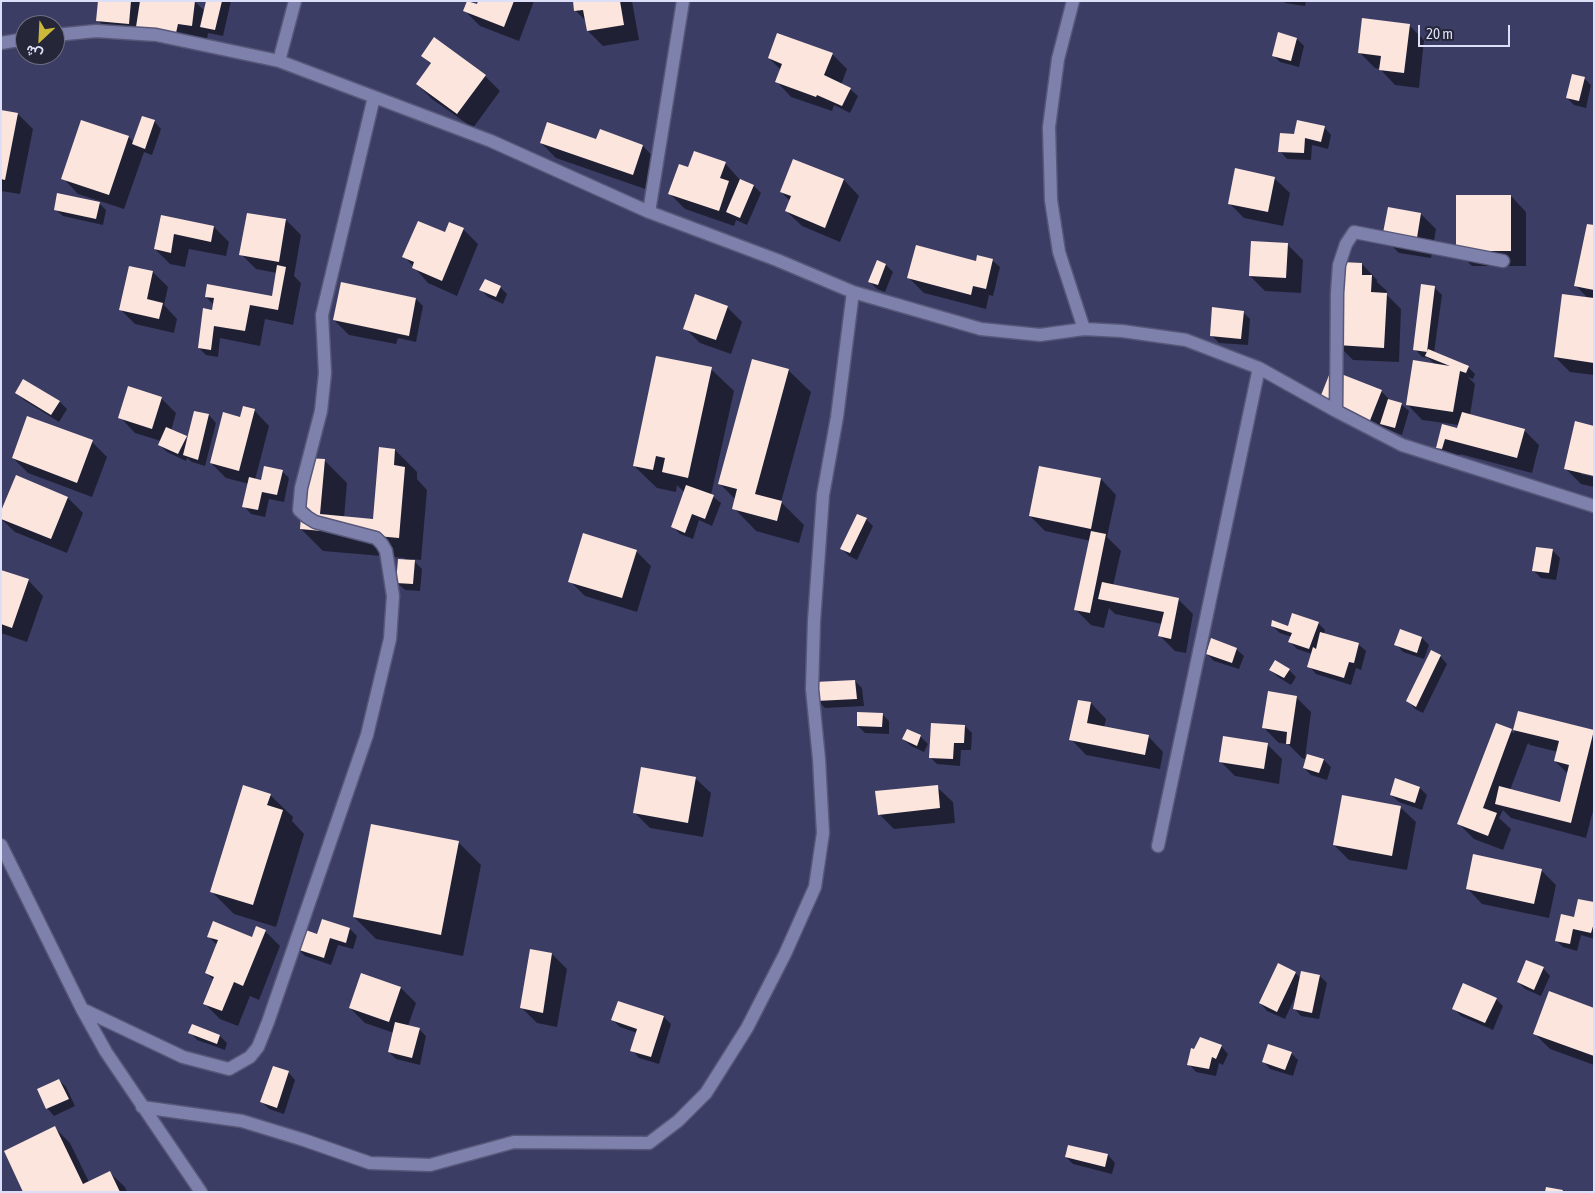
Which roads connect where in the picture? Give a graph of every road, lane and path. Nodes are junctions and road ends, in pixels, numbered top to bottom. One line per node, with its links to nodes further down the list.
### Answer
1 (295, 1): 7 (street)
2 (683, 1): 9 (street)
3 (1073, 1): 12 (street)
4 (65, 34): 7 (street)
5 (15, 41): 6 (street)
6 (1, 43)
7 (279, 61): 8 (street)
8 (374, 98): 9 (street); 18 (street)
9 (649, 212): 11 (street)
10 (1503, 261): 14 (street)
11 (853, 292): 12 (street); 19 (street)
12 (1084, 329): 13 (street)
13 (1259, 368): 14 (street); 17 (street)
14 (1336, 411): 15 (street)
15 (1594, 506)
16 (1, 845): 18 (street)
17 (1158, 846)
18 (82, 1009): 19 (street)
19 (142, 1106): 20 (street)
20 (202, 1192)

